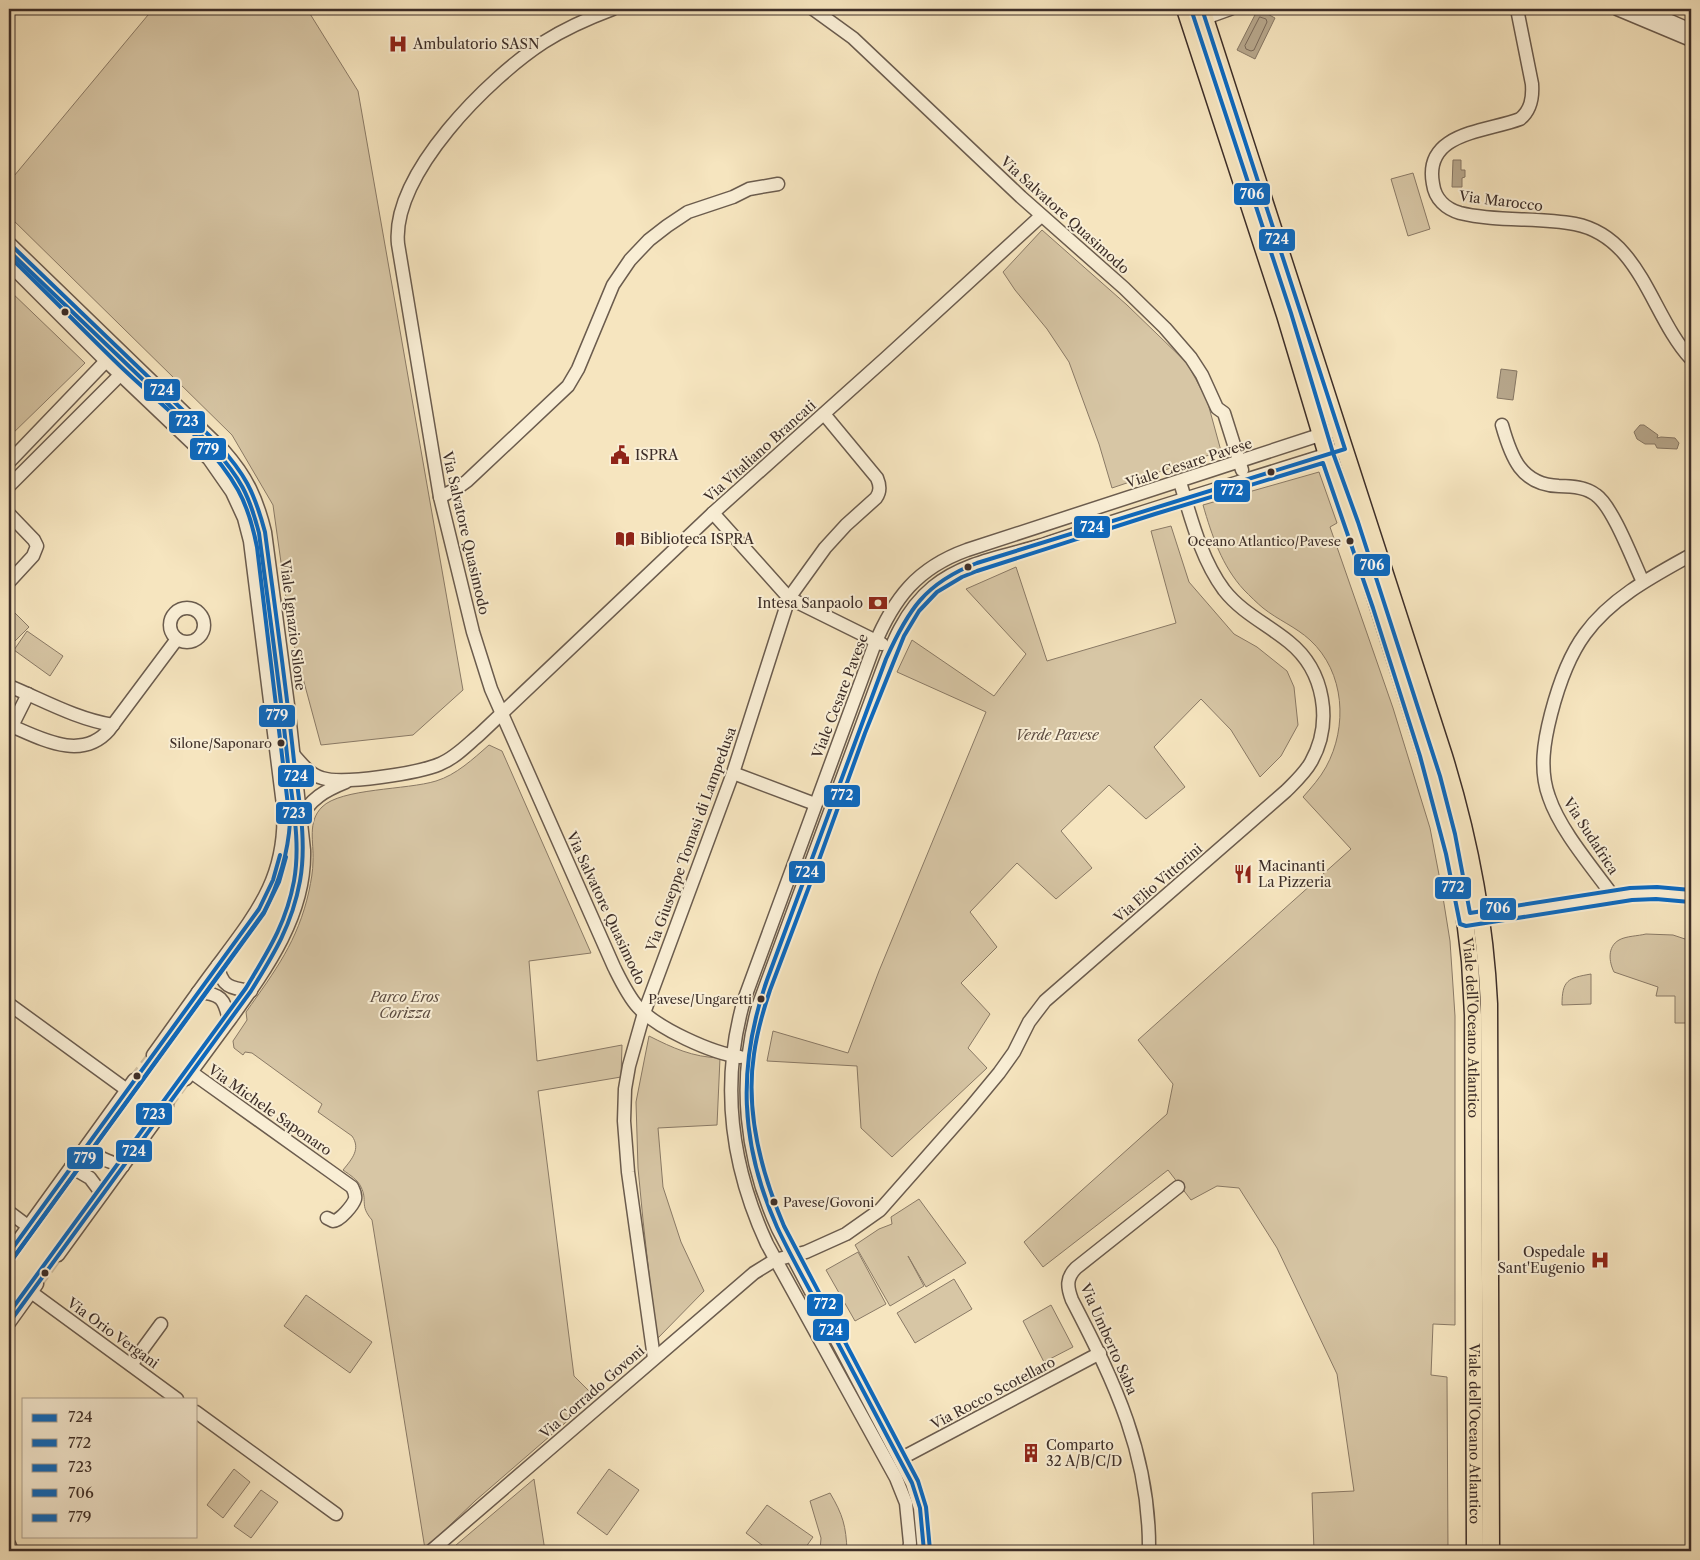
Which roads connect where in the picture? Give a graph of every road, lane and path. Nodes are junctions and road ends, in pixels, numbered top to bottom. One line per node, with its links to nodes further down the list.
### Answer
1 (613, 9): 29 (street, Via Salvatore Quasimodo)
2 (813, 9): 12 (street, Via Salvatore Quasimodo)
3 (1185, 9): 21 (main road, Viale dell'Oceano Atlantico)
4 (1230, 9): 8 (street)
5 (1517, 9): 15 (street, Via Marocco)
6 (1617, 9): 10 (street)
7 (1643, 9): 9 (street)
8 (1203, 13): 20 (main road, Viale dell'Oceano Atlantico)
9 (1691, 30)
10 (1691, 40)
11 (778, 184): 29 (street)
12 (1041, 216): 18 (street, Via Vitaliano Brancati); 25 (street, Via Salvatore Quasimodo)
13 (9, 243): 45 (street, Viale Ignazio Silone)
14 (9, 264): 16 (street)
15 (1691, 360)
16 (106, 361): 17 (street); 24 (street)
17 (120, 375): 28 (street); 55 (street)
18 (824, 414): 31 (street, Via Vitaliano Brancati); 36 (street, Via Giuseppe Tomasi di Lampedusa)
19 (1502, 425): 35 (street)
20 (1338, 429): 21 (street, Viale Cesare Pavese); 22 (main road, Viale dell'Oceano Atlantico)
21 (1321, 435): 23 (main road, Viale dell'Oceano Atlantico); 25 (street, Viale Cesare Pavese)
22 (1345, 449): 23 (street); 54 (main road, Viale dell'Oceano Atlantico)
23 (1327, 455): 26 (street); 54 (main road, Viale dell'Oceano Atlantico)
24 (9, 462)
25 (1240, 462): 26 (street, Via Salvatore Quasimodo); 27 (street, Viale Cesare Pavese)
26 (1246, 480): 30 (street)
27 (1180, 482): 30 (street, Via Elio Vittorini); 38 (street, Viale Cesare Pavese)
28 (9, 486)
29 (440, 497): 42 (street, Via Salvatore Quasimodo)
30 (1185, 498): 39 (street); 76 (street, Via Elio Vittorini)
31 (714, 512): 36 (street); 42 (street, Via Vitaliano Brancati)
32 (9, 514): 34 (street)
33 (1691, 555): 35 (street, Via Sudafrica)
34 (9, 582)
35 (1643, 582): 52 (street, Via Sudafrica)
36 (789, 598): 38 (street); 46 (street, Via Giuseppe Tomasi di Lampedusa)
37 (177, 639): 43 (street)
38 (875, 642): 39 (street); 48 (street, Viale Cesare Pavese)
39 (891, 648): 51 (street)
40 (9, 686): 41 (street)
41 (28, 694): 43 (street); 44 (street)
42 (502, 712): 47 (street, Via Vitaliano Brancati); 59 (street, Via Salvatore Quasimodo)
43 (112, 725): 44 (street)
44 (10, 726)
45 (293, 754): 47 (street); 49 (street, Viale Ignazio Silone)
46 (733, 773): 48 (street); 59 (street, Via Giuseppe Tomasi di Lampedusa)
47 (350, 780): 49 (street)
48 (815, 804): 50 (street, Viale Cesare Pavese)
49 (300, 820): 56 (street, Viale Ignazio Silone)
50 (802, 838): 51 (street); 62 (street, Viale Cesare Pavese)
51 (818, 843): 63 (street)
52 (1613, 896): 53 (street); 54 (street)
53 (1691, 896)
54 (1473, 919): 93 (main road, Viale dell'Oceano Atlantico); 94 (main road, Viale dell'Oceano Atlantico)
55 (218, 964): 56 (street); 57 (street)
56 (251, 990): 60 (street, Viale Ignazio Silone)
57 (198, 992): 60 (street); 61 (street)
58 (9, 1004): 66 (street)
59 (644, 1013): 62 (street, Via Salvatore Quasimodo); 81 (street, Via Giuseppe Tomasi di Lampedusa)
60 (229, 1020): 64 (street, Viale Ignazio Silone)
61 (153, 1055)
62 (733, 1056): 63 (street, Via Salvatore Quasimodo); 77 (street, Viale Cesare Pavese)
63 (748, 1058): 76 (street)
64 (189, 1076): 72 (street, Via Michele Saponaro)
65 (167, 1105): 67 (street)
66 (88, 1144): 67 (street); 68 (street)
67 (123, 1166): 70 (street)
68 (72, 1167): 70 (street); 73 (street)
69 (1178, 1187): 80 (street, Via Umberto Saba)
70 (102, 1194): 75 (street)
71 (9, 1212): 73 (street)
72 (327, 1218)
73 (29, 1227): 74 (street)
74 (9, 1254)
75 (58, 1255)
76 (792, 1256): 77 (street); 85 (street)
77 (775, 1260): 81 (street, Via Corrado Govoni); 90 (street, Viale Cesare Pavese)
78 (9, 1322): 82 (street, Via Orio Vergani)
79 (161, 1324): 82 (street)
80 (1100, 1353): 85 (street, Via Rocco Scotellaro); 92 (street, Via Umberto Saba)
81 (654, 1358): 89 (street, Via Corrado Govoni)
82 (131, 1365): 83 (street, Via Orio Vergani)
83 (177, 1398)
84 (198, 1413): 86 (street)
85 (900, 1459): 91 (street)
86 (336, 1514)
87 (9, 1544): 88 (street)
88 (12, 1551)
89 (431, 1551)
90 (909, 1551)
91 (924, 1551)
92 (1149, 1551)
93 (1475, 1551)
94 (1491, 1551)

